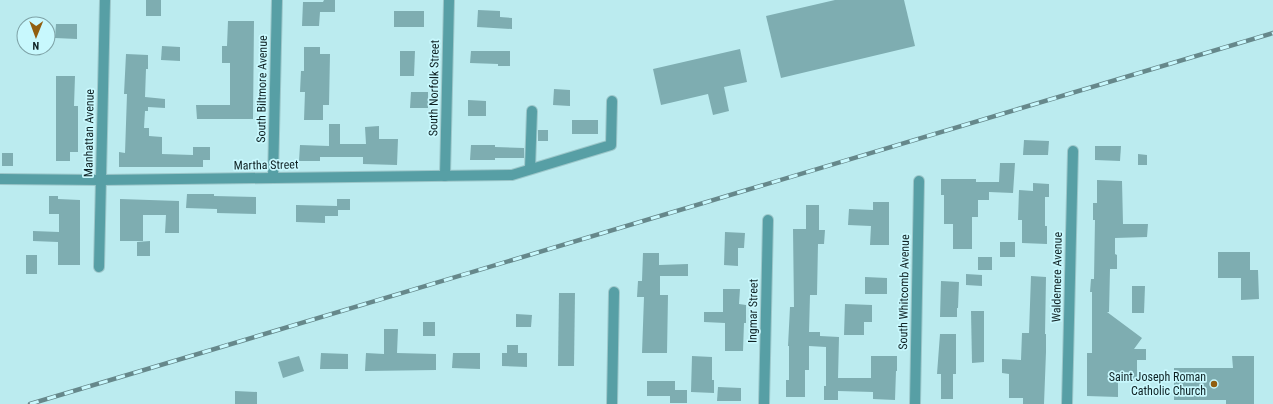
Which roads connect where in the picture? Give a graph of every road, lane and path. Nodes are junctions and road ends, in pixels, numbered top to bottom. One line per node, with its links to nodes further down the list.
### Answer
1 (105, 0): 11 (street, Manhattan Avenue)
2 (277, 0): 9 (street, South Biltmore Avenue)
3 (449, 0): 8 (street, South Norfolk Street)
4 (612, 101): 7 (street, Martha Street)
5 (532, 111): 7 (street)
6 (1073, 151): 19 (street, Waldemere Avenue)
7 (530, 169): 8 (street, Martha Street)
8 (445, 176): 9 (street, Martha Street)
9 (273, 178): 11 (street, Martha Street)
10 (0, 179): 11 (street, Martha Street)
11 (101, 180): 14 (street, Manhattan Avenue)
12 (920, 181): 18 (street, South Whitcomb Avenue)
13 (768, 220): 17 (street, Ingmar Street)
14 (99, 267)
15 (614, 292): 16 (street)
16 (612, 404)
17 (764, 404)
18 (915, 404)
19 (1067, 404)

